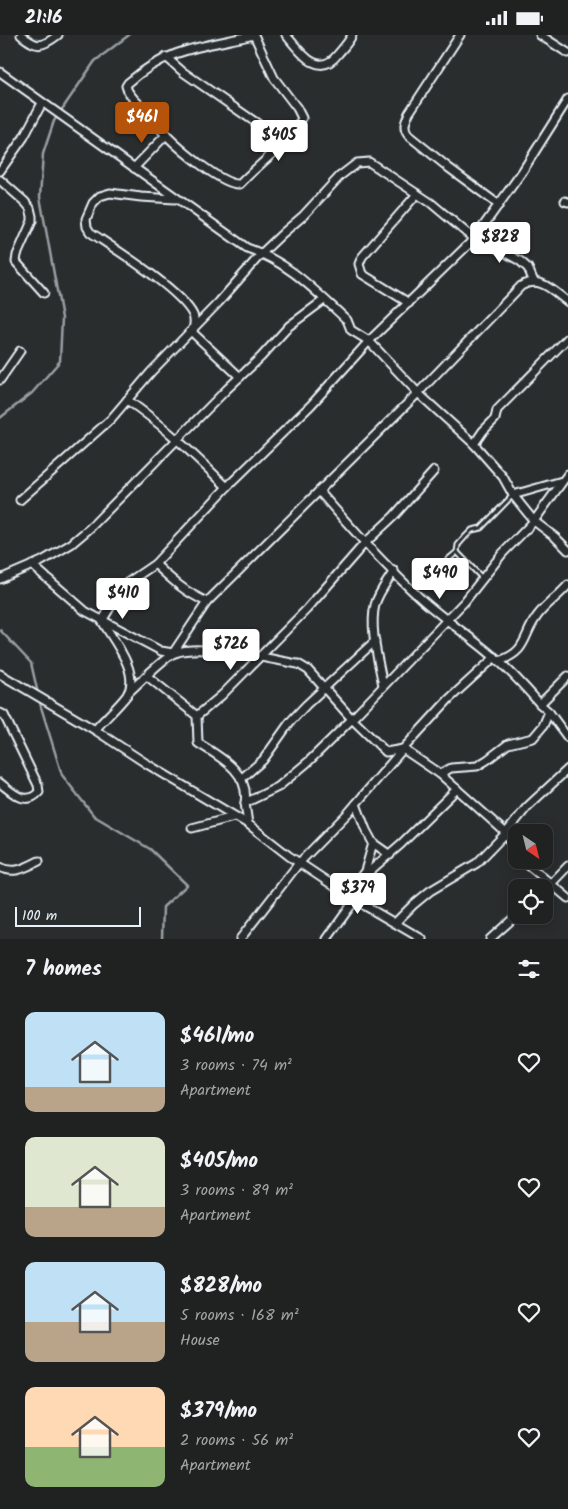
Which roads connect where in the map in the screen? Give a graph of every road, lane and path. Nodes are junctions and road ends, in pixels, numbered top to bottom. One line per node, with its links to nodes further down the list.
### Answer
1 (21, 35): 2 (street)
2 (58, 35)
3 (254, 35): 9 (street); 14 (street)
4 (286, 35): 5 (street)
5 (352, 35)
6 (460, 35): 20 (street)
7 (540, 35): 8 (street)
8 (568, 53)
9 (166, 57): 13 (street); 14 (street)
10 (0, 72): 12 (street)
11 (568, 99): 20 (street)
12 (42, 103): 15 (street); 16 (street)
13 (166, 135): 14 (street); 15 (street)
14 (284, 143)
15 (134, 168): 19 (street)
16 (0, 170)
17 (0, 180): 24 (street)
18 (417, 194): 21 (street); 22 (street); 27 (street)
19 (176, 199): 22 (street); 28 (street)
20 (499, 205): 21 (street)
21 (474, 238): 23 (street); 27 (street)
22 (262, 253): 25 (street); 28 (street)
23 (534, 281): 26 (street); 34 (street)
24 (44, 293)
25 (324, 300): 30 (street); 32 (street)
26 (568, 302)
27 (409, 303): 30 (street)
28 (193, 328): 32 (street); 35 (street)
29 (568, 338): 37 (street)
30 (369, 341): 34 (street); 41 (street)
31 (20, 351): 33 (street)
32 (240, 377): 36 (street)
33 (0, 380)
34 (418, 393): 37 (street); 42 (street)
35 (127, 400): 36 (street); 44 (street)
36 (177, 440): 41 (street); 51 (street)
37 (474, 444): 43 (street)
38 (434, 471): 46 (street)
39 (568, 473): 40 (street)
40 (563, 481): 43 (street); 45 (street)
41 (227, 487): 50 (street)
42 (319, 491): 46 (street); 56 (street)
43 (513, 495): 45 (street); 48 (lane)
44 (20, 500)
45 (534, 521): 47 (street); 54 (street)
46 (364, 544): 52 (street); 61 (street)
47 (568, 550)
48 (457, 552): 49 (lane); 54 (lane)
49 (444, 563)
50 (156, 564): 56 (street); 58 (street)
51 (32, 565): 53 (street); 58 (street)
52 (394, 571): 57 (street); 59 (street)
53 (0, 579)
54 (484, 579): 57 (street)
55 (568, 585): 62 (street)
56 (207, 602): 60 (street)
57 (446, 620): 62 (street); 67 (street)
58 (102, 621): 60 (street); 68 (street)
59 (375, 641): 66 (street); 67 (street)
60 (173, 653): 61 (street); 64 (street)
61 (259, 657): 66 (street); 72 (street)
62 (497, 659): 69 (street); 76 (street)
63 (0, 674): 74 (street)
64 (147, 676): 68 (street); 72 (street)
65 (568, 676): 69 (street)
66 (328, 685): 73 (street); 79 (street)
67 (383, 686): 73 (street)
68 (127, 694): 74 (street)
69 (540, 704): 70 (street)
70 (549, 712): 75 (street); 78 (street)
71 (0, 713): 80 (street)
72 (197, 716): 79 (street)
73 (352, 719): 76 (street); 82 (street)
74 (95, 730): 84 (street)
75 (568, 738)
76 (403, 749): 78 (street); 83 (street)
77 (568, 769): 87 (street)
78 (440, 774): 81 (street)
79 (241, 779): 82 (street)
80 (0, 783)
81 (458, 789): 87 (street); 90 (street)
82 (246, 803): 85 (street)
83 (356, 804): 89 (street); 92 (street)
84 (234, 817): 85 (street); 86 (street)
85 (248, 824): 92 (street)
86 (192, 828)
87 (506, 833): 88 (street); 102 (street)
88 (508, 837)
89 (373, 843): 90 (street); 97 (street)
90 (390, 855): 97 (street)
91 (39, 861): 94 (street)
92 (299, 863): 101 (street); 104 (street)
93 (568, 866): 98 (street)
94 (0, 867)
95 (533, 869): 96 (street)
96 (546, 879)
97 (356, 883): 101 (street)
98 (553, 883)
99 (553, 885): 100 (street)
100 (568, 898)
101 (355, 900): 102 (street); 105 (street)
102 (395, 923): 106 (street)
103 (508, 923): 107 (street)
104 (240, 939)
105 (327, 939)
106 (422, 939)
107 (490, 939)

